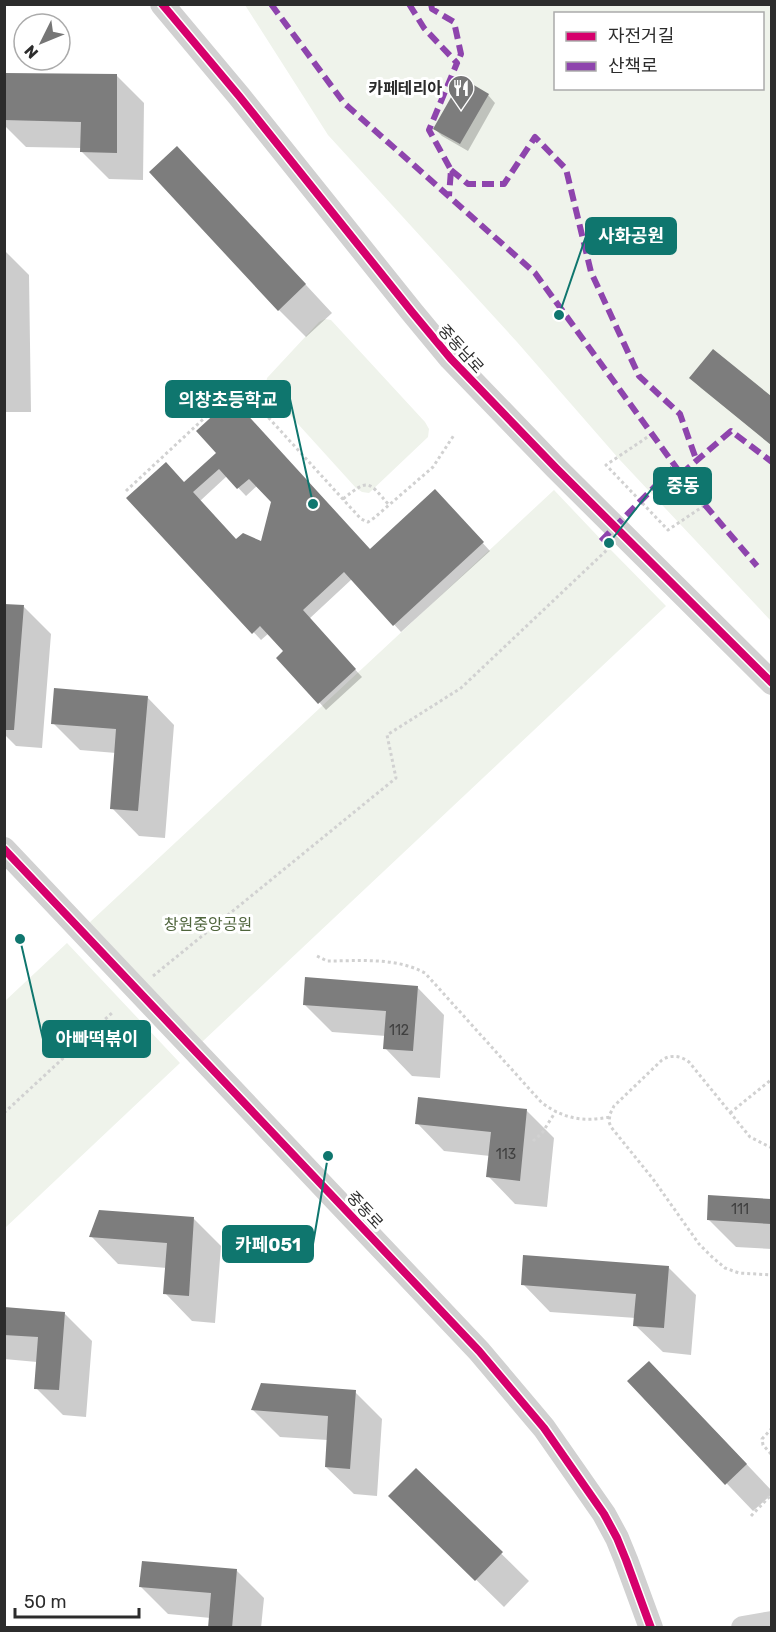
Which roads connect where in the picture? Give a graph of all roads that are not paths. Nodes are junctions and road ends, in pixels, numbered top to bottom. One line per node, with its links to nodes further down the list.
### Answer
1 (162, 4): 4 (street, 중동남로)
2 (183, 4): 3 (street, 중동남로)
3 (771, 660)
4 (771, 683)
5 (4, 849): 7 (street, 중동로)
6 (771, 1623): 8 (street)
7 (651, 1628)
8 (743, 1628)

